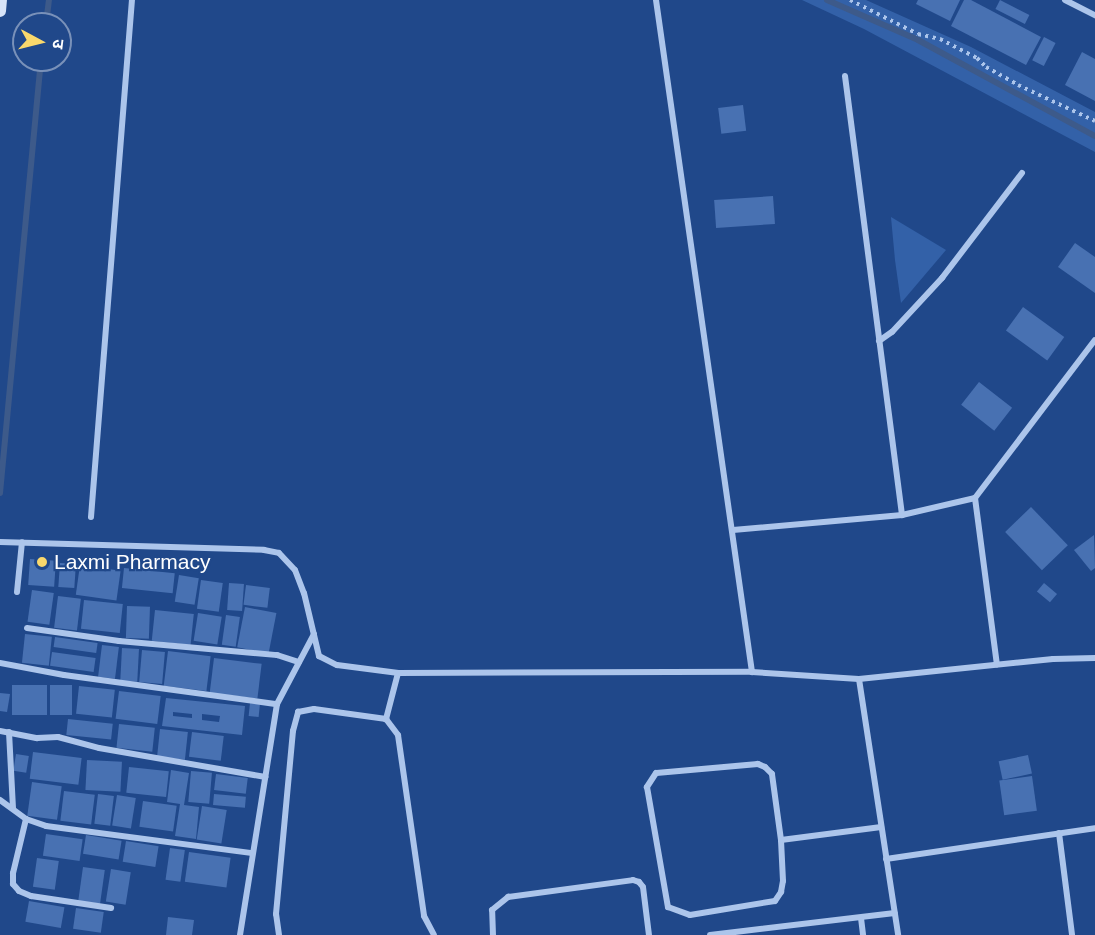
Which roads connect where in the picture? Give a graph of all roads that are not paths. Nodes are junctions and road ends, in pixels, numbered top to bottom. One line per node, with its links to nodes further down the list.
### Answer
1 (1, 0): 5 (main road)
2 (132, 0): 13 (street)
3 (656, 0): 14 (street)
4 (1065, 0): 6 (street)
5 (0, 11)
6 (1095, 15)
7 (845, 76): 10 (street)
8 (1023, 173): 10 (street)
9 (1095, 340): 11 (street)
10 (879, 341): 12 (street)
11 (975, 498): 12 (street); 23 (street)
12 (902, 514): 14 (street)
13 (91, 517)
14 (733, 530): 24 (street)
15 (0, 542): 16 (street)
16 (22, 543): 17 (street); 19 (street)
17 (17, 592)
18 (27, 628): 21 (street)
19 (314, 634): 21 (street); 25 (street)
20 (1095, 658): 23 (street)
21 (299, 662): 27 (street)
22 (3, 664): 27 (street)
23 (998, 665): 26 (street)
24 (752, 672): 25 (street); 26 (street)
25 (398, 673): 28 (street)
26 (859, 679): 35 (street)
27 (277, 704): 31 (street)
28 (386, 719): 46 (street); 47 (street)
29 (0, 731): 30 (street)
30 (9, 732): 31 (street); 33 (street)
31 (265, 777): 39 (street)
32 (0, 800): 33 (street)
33 (13, 808): 34 (street)
34 (26, 819): 39 (street); 41 (street)
35 (882, 827): 38 (street); 40 (street)
36 (1095, 828): 37 (street)
37 (1059, 833): 40 (street); 53 (street)
38 (781, 840): 38 (street)
39 (252, 853): 45 (street)
40 (886, 859): 42 (street)
41 (111, 908)
42 (895, 913): 43 (street); 52 (street)
43 (861, 918): 44 (street); 51 (street)
44 (734, 934): 50 (street)
45 (240, 935)
46 (279, 935)
47 (434, 935)
48 (493, 935): 49 (street)
49 (649, 935)
50 (710, 935)
51 (863, 935)
52 (898, 935)
53 (1072, 935)

